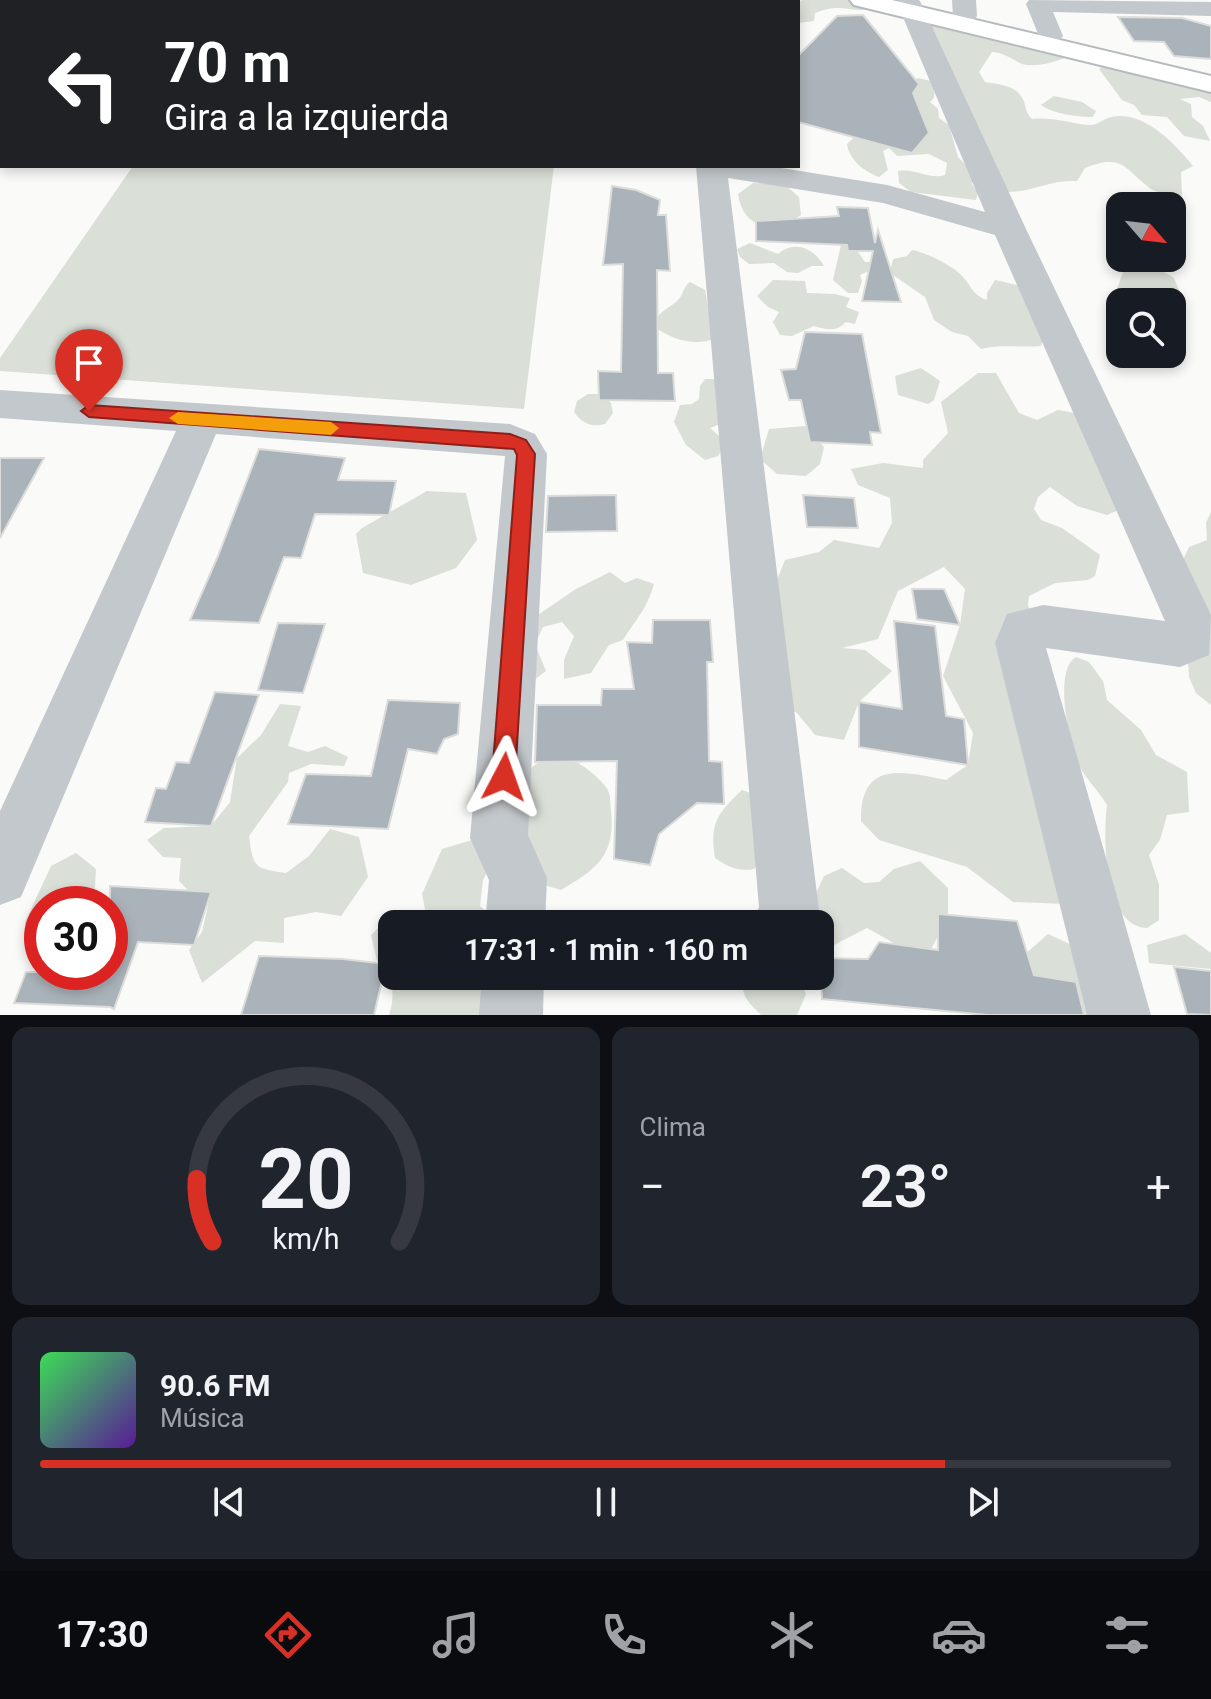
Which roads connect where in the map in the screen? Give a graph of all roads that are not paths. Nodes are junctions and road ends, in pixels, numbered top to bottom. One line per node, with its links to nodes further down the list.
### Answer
1 (862, 0): 2 (main road)
2 (906, 5): 3 (main road); 7 (main road); 10 (street)
3 (965, 8): 5 (main road)
4 (1211, 9): 5 (street)
5 (1050, 36): 6 (main road)
6 (1211, 73)
7 (1211, 84)
8 (711, 168): 15 (street)
9 (724, 168): 10 (street)
10 (1009, 229): 18 (street)
11 (0, 404): 12 (street)
12 (202, 420): 13 (street); 14 (street)
13 (0, 876)
14 (516, 910)
15 (789, 910)
16 (512, 990): 17 (street)
17 (511, 1015)
18 (1119, 1015)

